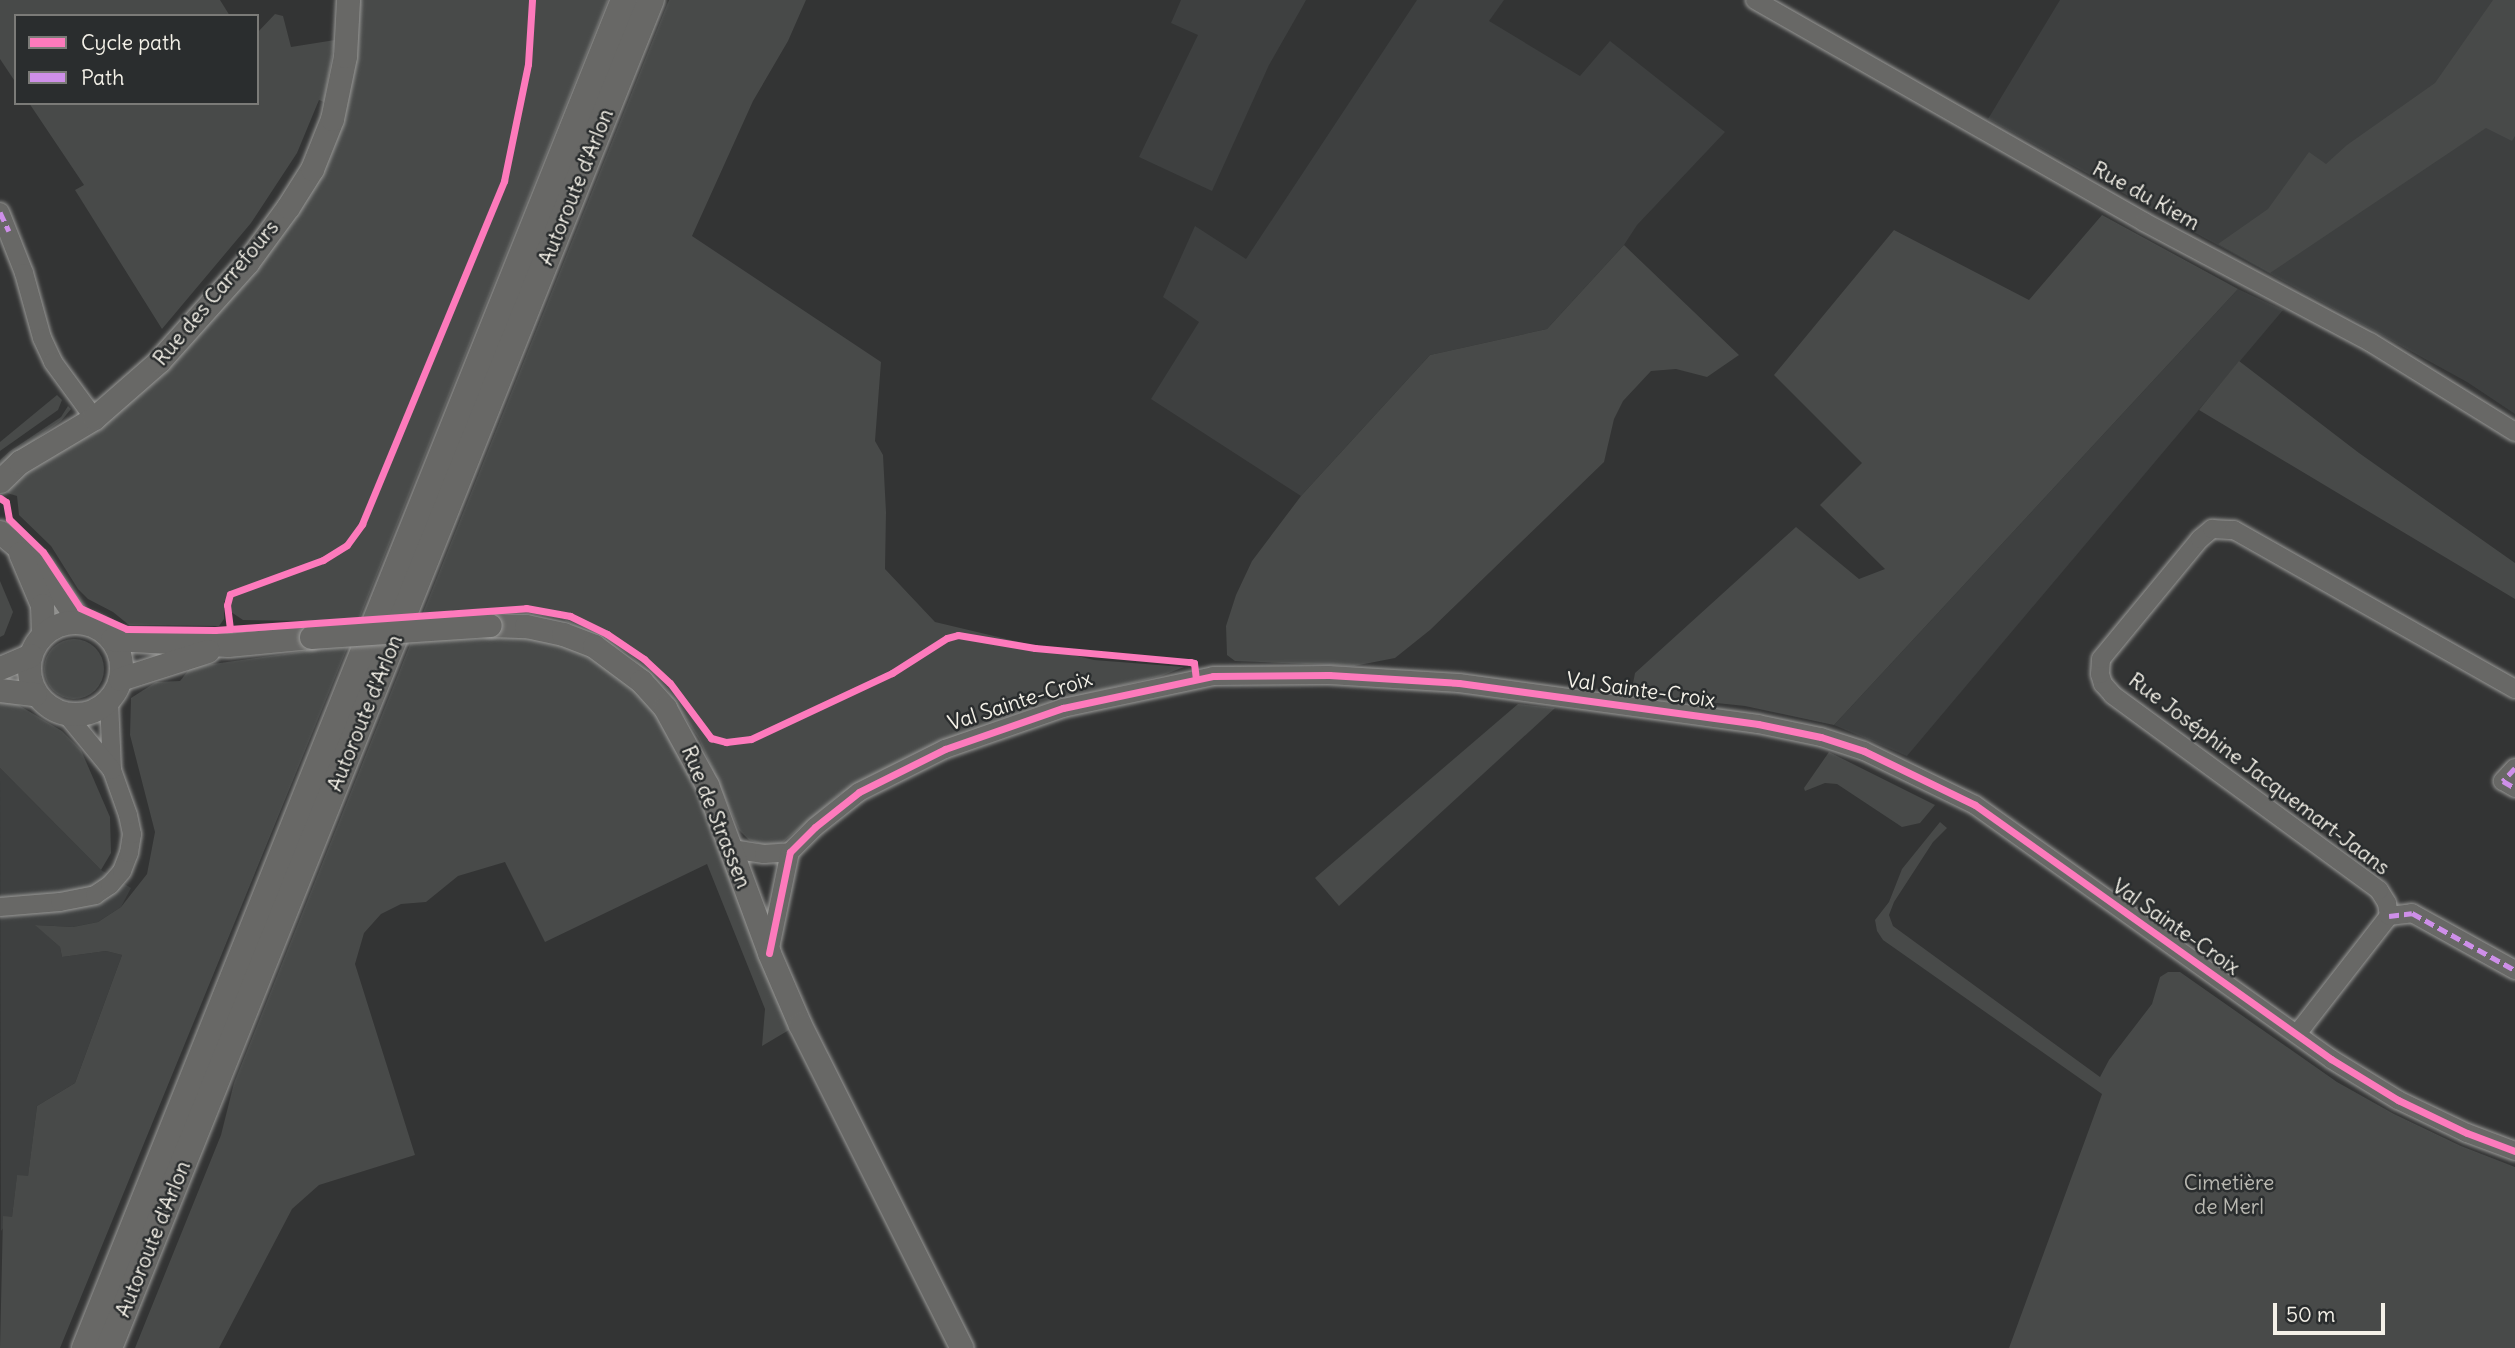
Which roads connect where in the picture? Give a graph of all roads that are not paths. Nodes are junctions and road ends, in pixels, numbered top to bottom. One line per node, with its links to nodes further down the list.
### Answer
1 (348, 0): 6 (main road, Rue des Carrefours)
2 (624, 0): 34 (highway, Autoroute d'Arlon)
3 (651, 0): 35 (highway, Autoroute d'Arlon)
4 (1755, 0): 7 (street, Rue du Kiem)
5 (0, 212): 6 (street)
6 (94, 418): 8 (main road, Rue des Carrefours)
7 (2515, 432)
8 (0, 481)
9 (0, 532): 10 (main road)
10 (18, 547): 11 (main road); 12 (main road)
11 (79, 621): 12 (main road); 13 (main road)
12 (43, 634): 15 (main road)
13 (112, 639): 14 (main road, Rue de Strassen); 17 (main road)
14 (228, 645): 17 (main road, Rue de Strassen); 26 (main road, Rue de Strassen, bridge)
15 (30, 655): 16 (main road); 20 (main road)
16 (0, 668)
17 (120, 678): 21 (main road)
18 (2515, 689): 29 (street, Rue Joséphine Jacquemart-Jaans)
19 (0, 690): 20 (main road)
20 (35, 694): 22 (main road)
21 (109, 701): 22 (main road); 24 (street)
22 (66, 714): 24 (street)
23 (2515, 768): 25 (street)
24 (112, 770): 28 (street)
25 (2515, 788)
26 (732, 849): 27 (street); 30 (main road, Rue de Strassen)
27 (790, 852): 30 (street); 32 (street, Val Sainte-Croix)
28 (0, 907)
29 (2389, 916): 31 (street); 32 (street)
30 (769, 953): 36 (main road, Rue de Strassen)
31 (2515, 970)
32 (2297, 1034): 33 (street, Val Sainte-Croix)
33 (2515, 1151)
34 (85, 1348)
35 (109, 1348)
36 (962, 1348)

